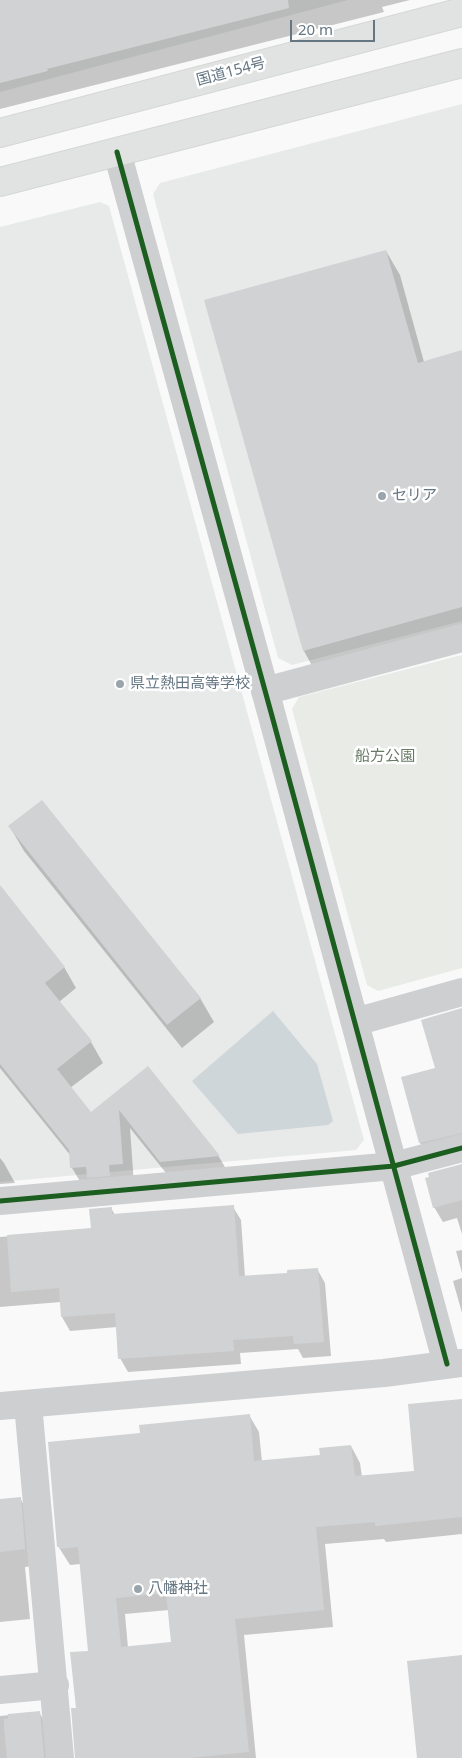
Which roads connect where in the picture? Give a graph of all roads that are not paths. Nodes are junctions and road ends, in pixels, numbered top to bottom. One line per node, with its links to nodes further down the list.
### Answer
1 (462, 12): 3 (highway, 国道154号)
2 (462, 63): 4 (highway)
3 (0, 133)
4 (117, 152): 5 (highway); 7 (street)
5 (0, 182)
6 (462, 638): 7 (street)
7 (265, 691): 9 (street)
8 (462, 992): 9 (street)
9 (355, 1022): 11 (street)
10 (462, 1148): 11 (street)
11 (394, 1166): 12 (street); 13 (street)
12 (0, 1201)
13 (455, 1364): 14 (street)
14 (28, 1404): 15 (street); 16 (street)
15 (0, 1406)
16 (55, 1685): 17 (street); 18 (street)
17 (0, 1690)
18 (60, 1758)

